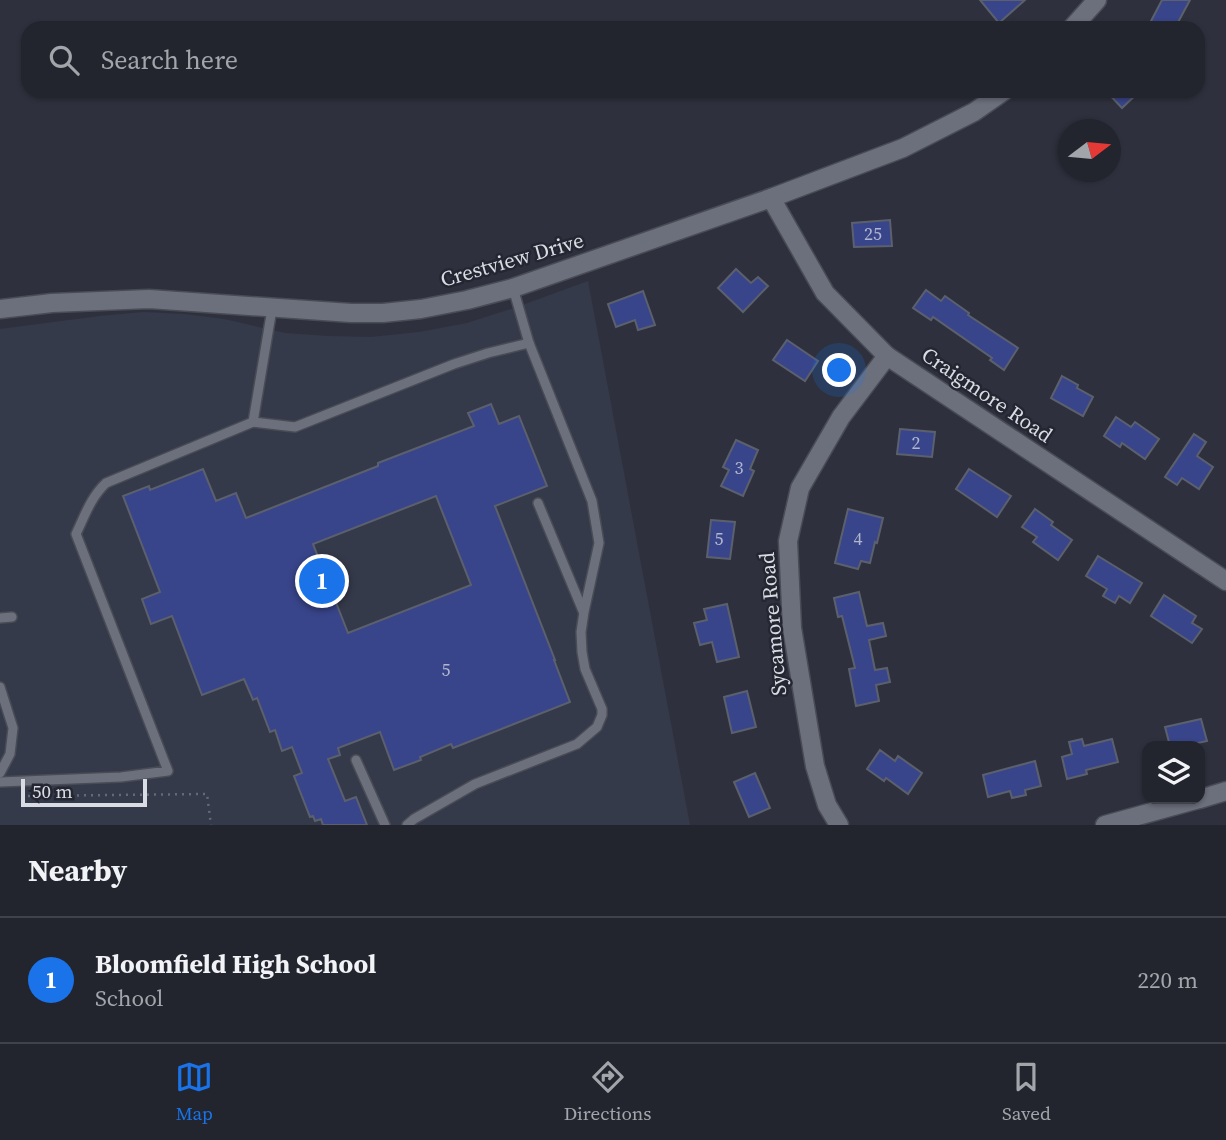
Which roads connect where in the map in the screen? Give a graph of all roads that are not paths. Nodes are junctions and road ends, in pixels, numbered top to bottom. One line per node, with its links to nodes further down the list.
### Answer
1 (1097, 0): 2 (street)
2 (1079, 21)
3 (994, 98): 4 (street, Crestview Drive)
4 (771, 198): 5 (street, Crestview Drive); 9 (street, Craigmore Road)
5 (513, 288): 7 (street, Crestview Drive); 8 (lane)
6 (0, 309): 7 (street, Crestview Drive)
7 (272, 309): 10 (lane)
8 (529, 343): 10 (lane); 13 (lane)
9 (887, 356): 12 (street, Craigmore Road); 25 (street, Sycamore Road)
10 (253, 422): 19 (lane)
11 (538, 503): 13 (lane)
12 (1226, 581)
13 (583, 612): 24 (lane)
14 (12, 617): 15 (lane)
15 (0, 618)
16 (0, 687): 18 (lane)
17 (356, 760): 23 (lane)
18 (0, 773)
19 (0, 782)
20 (1226, 791): 21 (street)
21 (1205, 797)
22 (1182, 804): 26 (street)
23 (385, 825)
24 (407, 825)
25 (839, 825)
26 (1105, 825)

